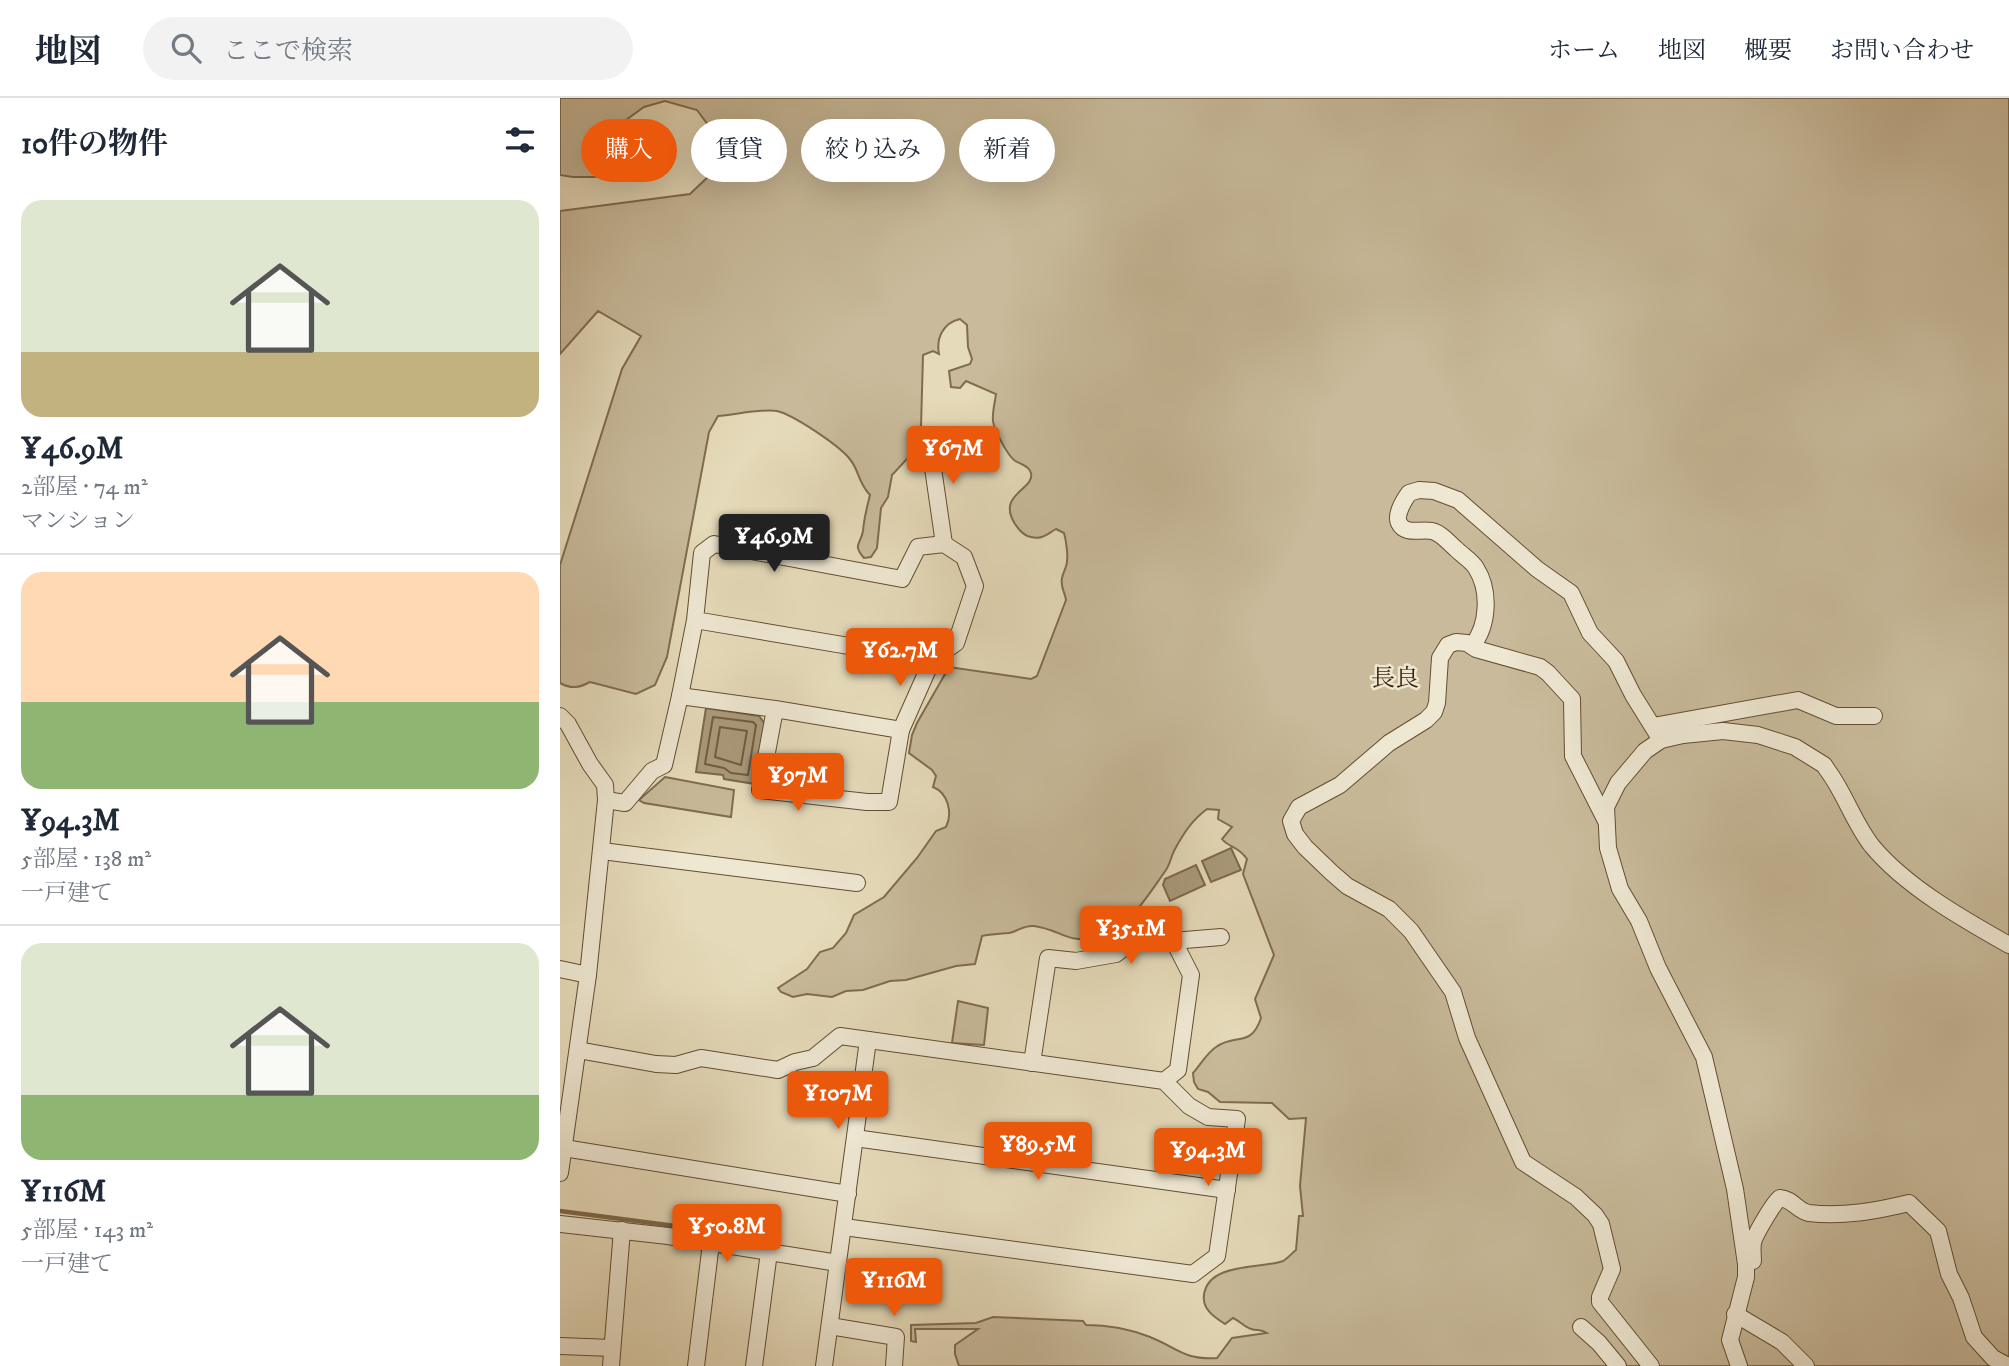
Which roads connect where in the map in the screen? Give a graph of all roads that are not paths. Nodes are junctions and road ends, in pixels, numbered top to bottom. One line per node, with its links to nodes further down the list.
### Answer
1 (918, 447): 2 (street)
2 (944, 544): 3 (street); 5 (street)
3 (695, 620): 5 (street); 6 (street)
4 (1472, 646): 11 (street); 13 (street); 49 (street)
5 (932, 660): 10 (street)
6 (680, 696): 7 (street); 12 (street)
7 (775, 709): 10 (street); 10 (street)
8 (560, 716): 12 (street)
9 (1874, 716): 11 (street)
10 (901, 730)
11 (1657, 733): 13 (street); 18 (street)
12 (607, 800): 14 (street)
13 (1606, 821): 37 (street)
14 (601, 851): 15 (street); 20 (street)
15 (857, 883)
16 (1221, 937): 17 (street)
17 (1173, 941): 23 (street); 25 (street)
18 (2009, 945)
19 (560, 969): 20 (street)
20 (588, 975): 22 (street)
21 (868, 1040): 22 (street); 23 (street); 26 (street)
22 (579, 1050): 24 (street)
23 (1032, 1063): 25 (street)
24 (567, 1079): 27 (street)
25 (1164, 1081): 29 (street)
26 (855, 1138): 29 (street); 30 (street)
27 (564, 1148): 28 (street); 30 (street)
28 (560, 1173)
29 (1227, 1190): 32 (street)
30 (848, 1194): 32 (street)
31 (560, 1224): 33 (street)
32 (844, 1227): 36 (street)
33 (622, 1230): 34 (street); 42 (street)
34 (711, 1242): 35 (street); 44 (street)
35 (769, 1252): 36 (street); 45 (street)
36 (838, 1264): 39 (street)
37 (1746, 1276): 38 (street); 52 (street)
38 (1735, 1314): 50 (street); 51 (street)
39 (830, 1326): 46 (street); 47 (street)
40 (1581, 1326): 48 (street)
41 (560, 1346): 42 (street)
42 (612, 1348): 43 (street)
43 (611, 1366)
44 (696, 1366)
45 (754, 1366)
46 (824, 1366)
47 (894, 1366)
48 (1618, 1366)
49 (1651, 1366)
50 (1739, 1366)
51 (1806, 1366)
52 (2008, 1366)

